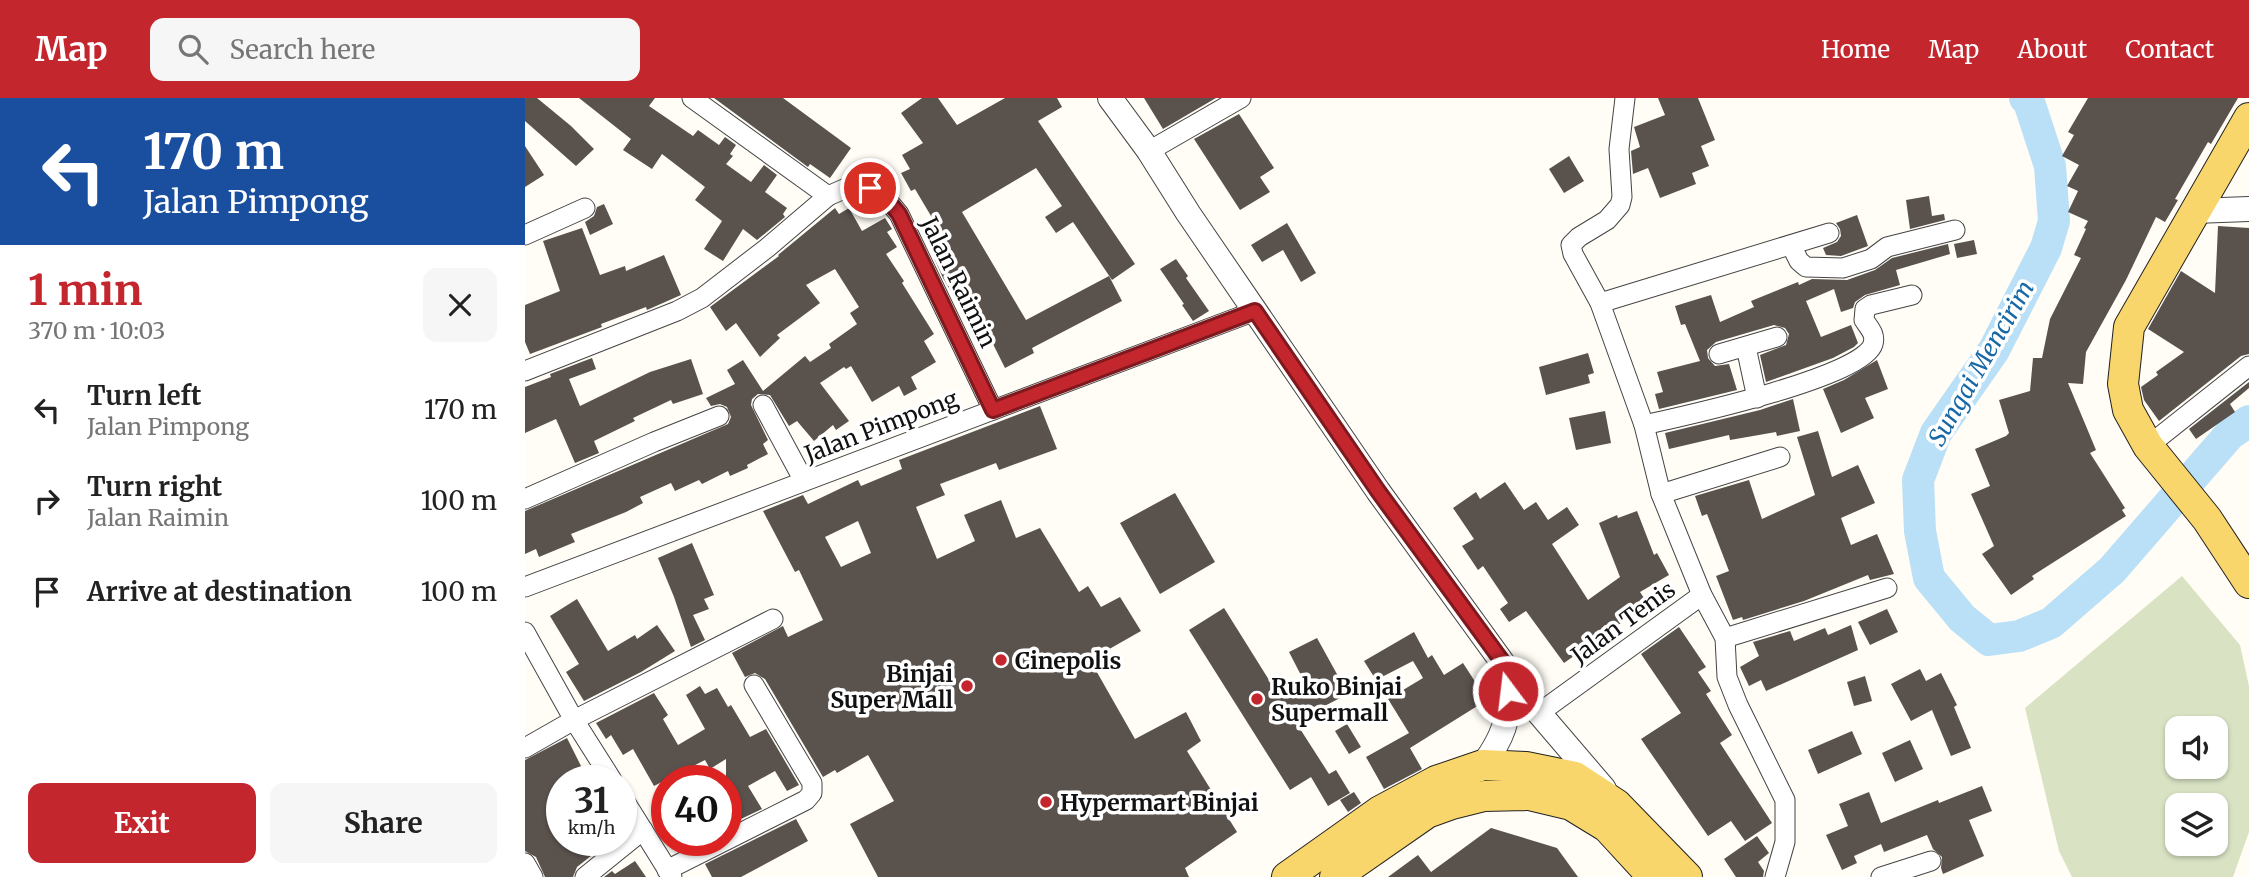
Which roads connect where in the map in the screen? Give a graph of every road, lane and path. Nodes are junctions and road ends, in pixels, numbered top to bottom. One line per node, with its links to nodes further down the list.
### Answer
1 (692, 98): 7 (street)
2 (1110, 98): 6 (street)
3 (1241, 98): 6 (street)
4 (1625, 98): 16 (street)
5 (2249, 118): 10 (main road)
6 (1149, 151): 17 (street)
7 (828, 196): 22 (street); 25 (street, Jalan Raimin)
8 (585, 208): 13 (street)
9 (2249, 209): 10 (street)
10 (2194, 211): 28 (main road)
11 (1955, 230): 14 (street)
12 (1829, 233): 14 (street)
13 (525, 235)
14 (1791, 245): 16 (street)
15 (1912, 295): 23 (street)
16 (1600, 303): 27 (street)
17 (1255, 311): 25 (street, Jalan Pimpong); 40 (street)
18 (1777, 337): 19 (street)
19 (1746, 347): 20 (street); 23 (street)
20 (1719, 354)
21 (2249, 366): 28 (street)
22 (525, 371)
23 (1757, 398): 27 (street)
24 (763, 405): 30 (street)
25 (993, 410): 30 (street, Jalan Pimpong)
26 (719, 416): 32 (street)
27 (1644, 425): 31 (street)
28 (2148, 446): 33 (main road)
29 (1780, 457): 31 (street)
30 (804, 481): 34 (street, Jalan Pimpong)
31 (1661, 494): 36 (street)
32 (525, 499)
33 (2249, 583)
34 (525, 587)
35 (1887, 588): 39 (street)
36 (1702, 595): 39 (street); 42 (street, Jalan Tenis)
37 (773, 619): 43 (street)
38 (525, 632): 43 (street)
39 (1725, 638): 59 (street)
40 (1502, 661): 42 (street); 46 (street)
41 (754, 685): 52 (street)
42 (1539, 713): 47 (street)
43 (574, 720): 44 (street); 45 (street)
44 (525, 748)
45 (602, 765)
46 (1483, 765): 47 (main road); 55 (main road)
47 (1616, 804): 58 (main road)
48 (637, 820): 49 (street)
49 (643, 830): 52 (street); 54 (street)
50 (1931, 861): 60 (street)
51 (525, 863): 53 (street)
52 (670, 873)
53 (533, 877)
54 (585, 877)
55 (1287, 877)
56 (1335, 877): 57 (main road)
57 (1653, 877)
58 (1687, 877)
59 (1775, 877)
60 (1881, 877)

